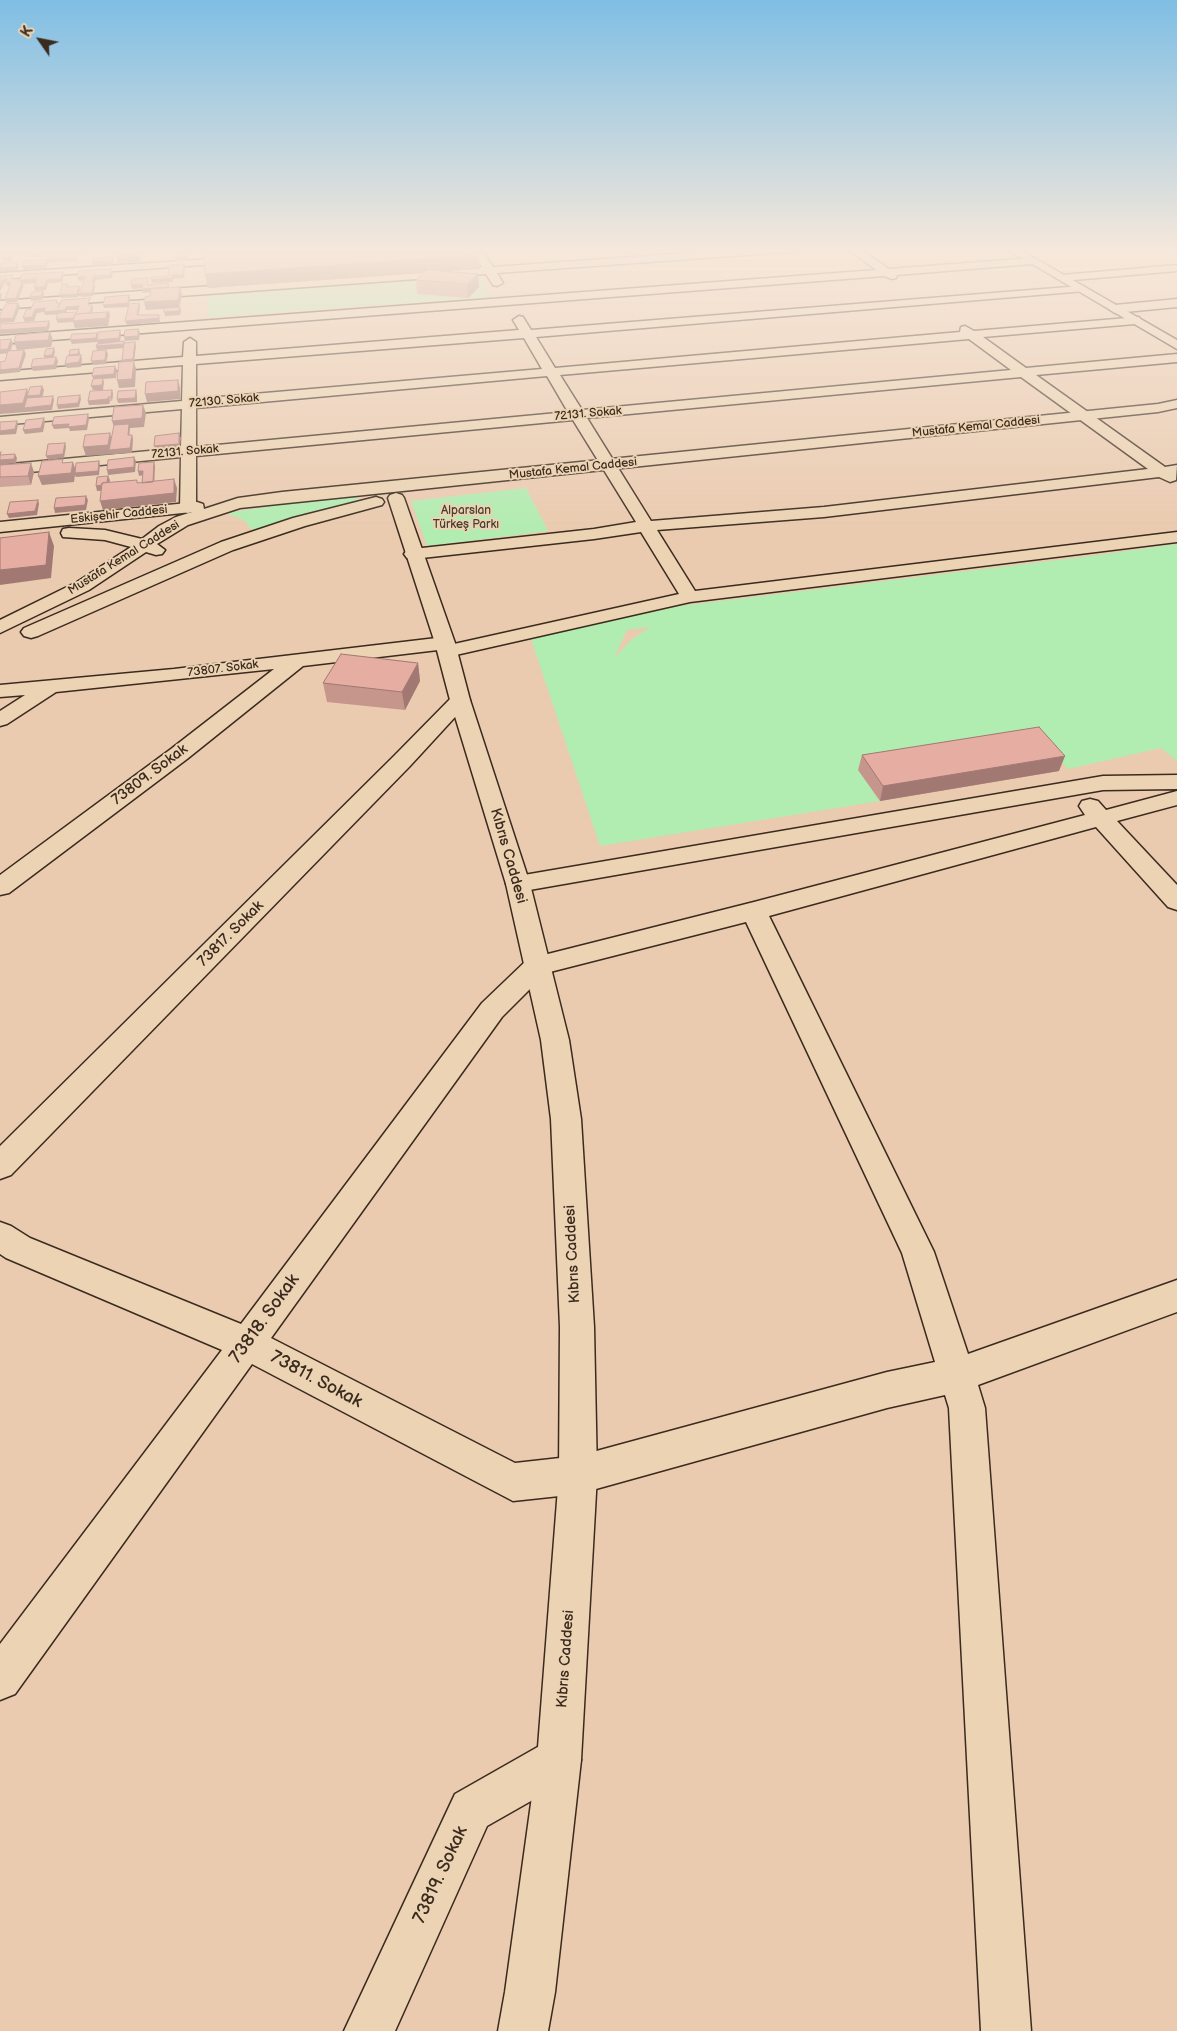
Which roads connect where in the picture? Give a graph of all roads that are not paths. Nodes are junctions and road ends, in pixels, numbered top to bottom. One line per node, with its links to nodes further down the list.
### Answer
1 (190, 343): 7 (street)
2 (418, 343): 7 (street)
3 (533, 343): 8 (street)
4 (883, 343): 8 (street, 72130. Sokak)
5 (983, 343): 9 (street)
6 (1177, 358): 9 (street, 72131. Sokak)
7 (190, 361): 10 (street); 11 (street)
8 (551, 372): 11 (street, 72130. Sokak); 13 (street)
9 (1024, 372): 13 (street, 72131. Sokak); 15 (street)
10 (0, 376)
11 (189, 404): 16 (street, 72130. Sokak); 17 (street)
12 (1177, 404): 15 (street, Mustafa Kemal Caddesi)
13 (578, 415): 17 (street, 72131. Sokak); 18 (street)
14 (1177, 415): 15 (street, Mustafa Kemal Caddesi)
15 (1088, 419): 18 (street, Mustafa Kemal Caddesi); 20 (street)
16 (0, 421)
17 (189, 452): 19 (street, 72131. Sokak); 23 (street)
18 (611, 469): 21 (street, Mustafa Kemal Caddesi); 22 (street, Mustafa Kemal Caddesi); 24 (street)
19 (0, 470)
20 (1172, 475): 24 (street)
21 (396, 498): 26 (street, Mustafa Kemal Caddesi); 30 (street, Kıbrıs Caddesi)
22 (238, 503): 23 (street, Eskişehir Caddesi)
23 (188, 513): 25 (street, Eskişehir Caddesi); 26 (street); 29 (street, Mustafa Kemal Caddesi)
24 (645, 526): 30 (street); 32 (street)
25 (0, 527)
26 (233, 531): 31 (street, Mustafa Kemal Caddesi)
27 (1177, 536): 32 (street, 73807. Sokak)
28 (0, 540): 29 (street, Eskişehir Caddesi)
29 (145, 545): 31 (street, Eskişehir Caddesi); 33 (street, Mustafa Kemal Caddesi)
30 (413, 554): 35 (street, Kıbrıs Caddesi)
31 (201, 557): 34 (street, Mustafa Kemal Caddesi)
32 (690, 597): 35 (street, 73807. Sokak)
33 (0, 627)
34 (18, 638)
35 (446, 647): 36 (street, 73807. Sokak); 39 (street, Kıbrıs Caddesi)
36 (298, 660): 37 (street, 73807. Sokak); 46 (street, 73809. Sokak)
37 (49, 688): 38 (street, 73807. Sokak); 40 (street)
38 (0, 691)
39 (460, 700): 45 (street, Kıbrıs Caddesi); 50 (street, 73817. Sokak)
40 (0, 720)
41 (1177, 782): 42 (street)
42 (1071, 789): 44 (street); 45 (street)
43 (1177, 798): 44 (street)
44 (1102, 817): 47 (street); 48 (street)
45 (518, 884): 49 (street, Kıbrıs Caddesi)
46 (0, 887)
47 (1177, 901)
48 (754, 910): 49 (street); 54 (street)
49 (537, 966): 53 (street, 73818. Sokak); 55 (street, Kıbrıs Caddesi)
50 (0, 1166)
51 (0, 1236): 53 (street, 73811. Sokak)
52 (1177, 1296): 54 (street, 73811. Sokak)
53 (246, 1343): 55 (street, 73811. Sokak); 56 (street, 73818. Sokak)
54 (957, 1375): 55 (street, 73811. Sokak); 60 (street)
55 (578, 1475): 57 (street, Kıbrıs Caddesi)
56 (0, 1678)
57 (559, 1760): 58 (street, 73819. Sokak); 59 (street, Kıbrıs Caddesi)
58 (369, 2031)
59 (523, 2031)
60 (1006, 2031)

